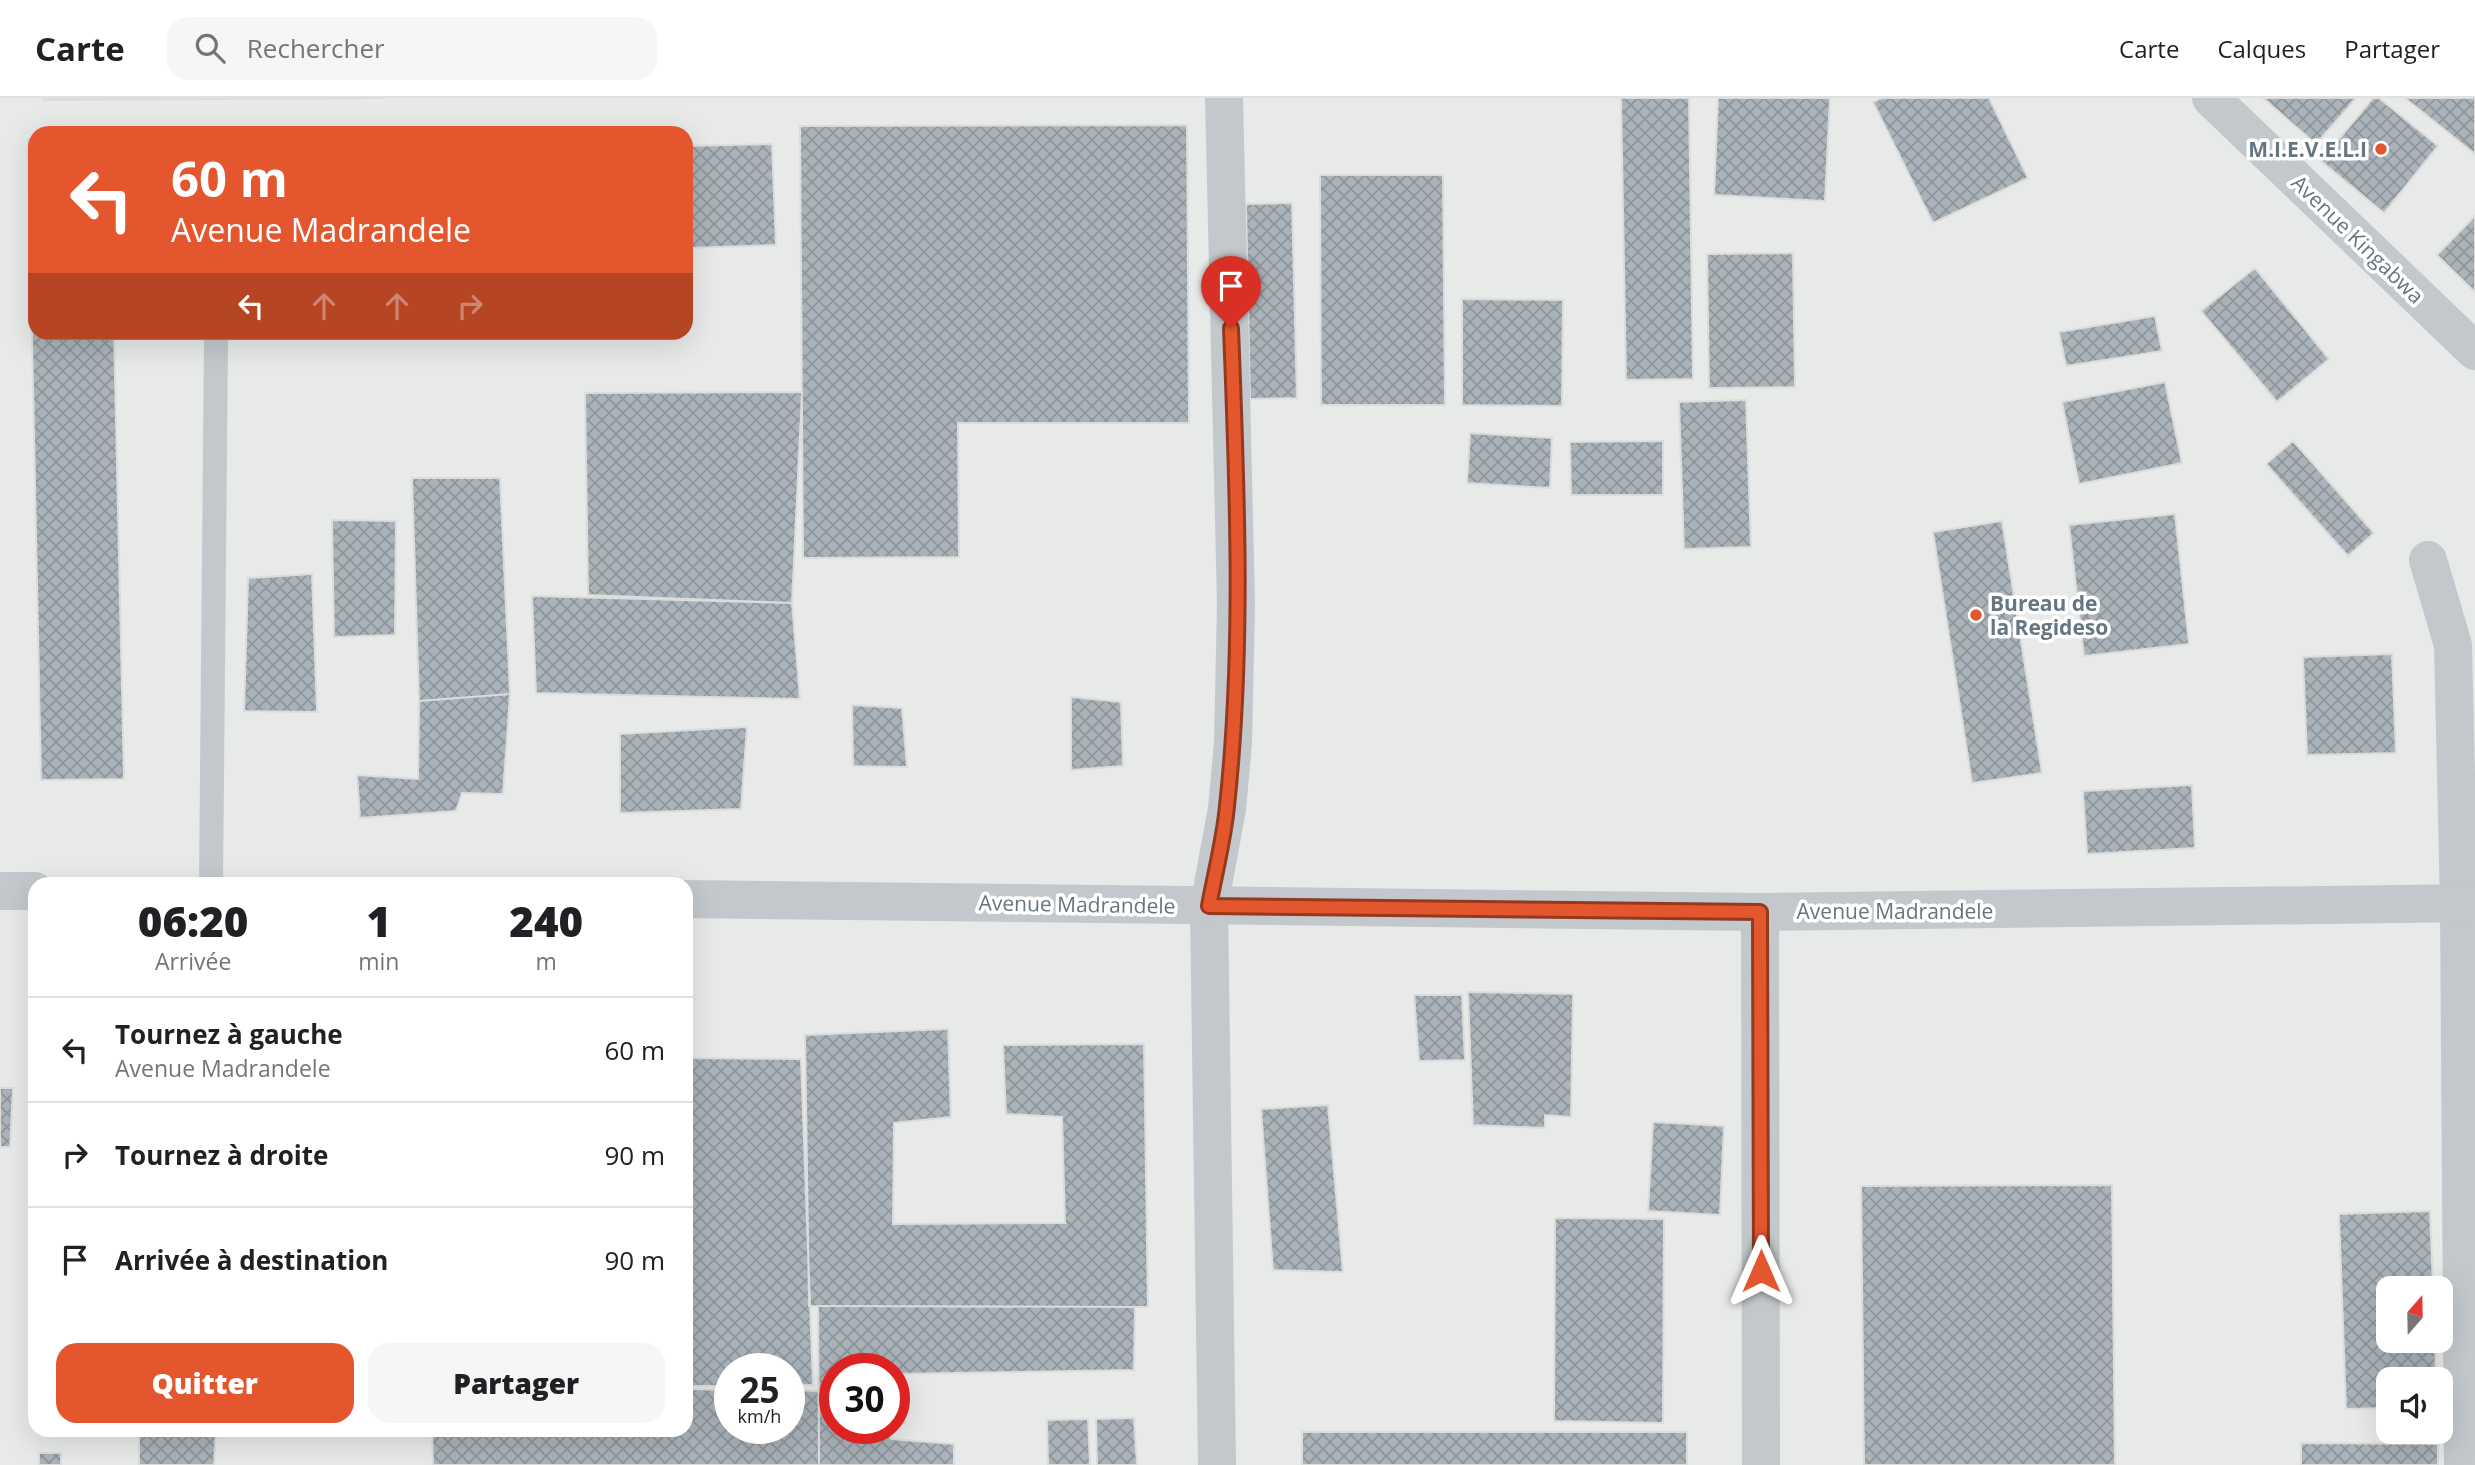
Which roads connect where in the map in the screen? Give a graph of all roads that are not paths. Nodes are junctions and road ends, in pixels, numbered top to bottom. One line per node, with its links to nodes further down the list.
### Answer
1 (1224, 98): 11 (street)
2 (2211, 98): 4 (street, Avenue Kingabwa)
3 (216, 341): 6 (lane)
4 (2475, 351)
5 (2427, 560): 10 (street)
6 (211, 877)
7 (0, 891): 8 (street)
8 (28, 891)
9 (693, 899): 11 (street, Avenue Madrandele)
10 (2467, 903): 12 (street, Avenue Madrandele); 15 (street)
11 (1209, 906): 12 (street, Avenue Madrandele); 13 (street)
12 (1760, 912): 14 (street)
13 (1217, 1465)
14 (1761, 1465)
15 (2463, 1465)

